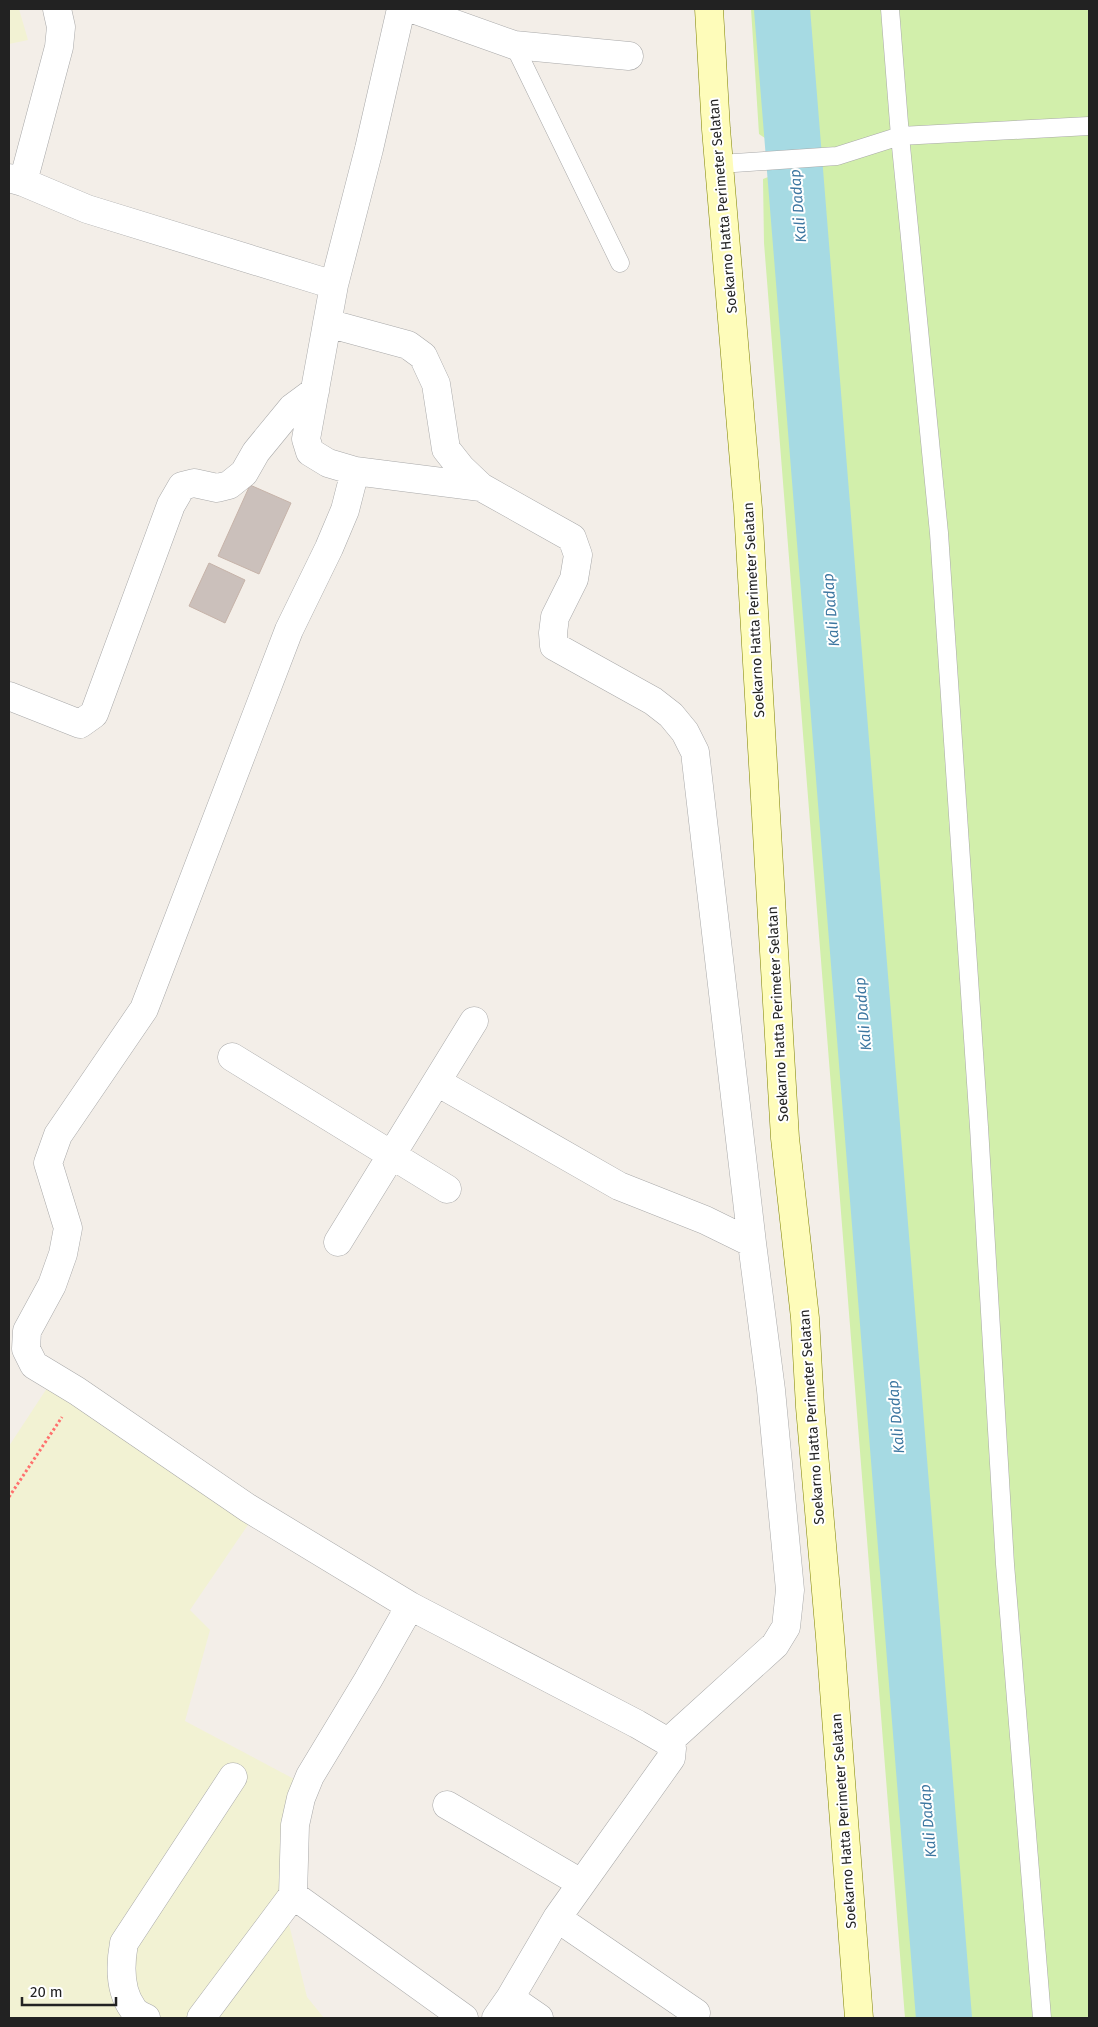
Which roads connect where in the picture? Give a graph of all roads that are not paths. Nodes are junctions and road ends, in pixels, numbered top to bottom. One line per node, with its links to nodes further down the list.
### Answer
1 (57, 9): 11 (street)
2 (401, 9): 13 (street)
3 (412, 9): 6 (street)
4 (709, 9): 10 (main road, Soekarno Hatta Perimeter Selatan)
5 (890, 9): 9 (lane)
6 (514, 45): 7 (street); 12 (lane)
7 (629, 56)
8 (1089, 126): 9 (lane)
9 (900, 136): 10 (lane); 40 (lane)
10 (720, 164): 39 (main road, Soekarno Hatta Perimeter Selatan)
11 (16, 180): 13 (street)
12 (620, 263)
13 (334, 285): 14 (street)
14 (327, 323): 15 (street); 17 (street)
15 (315, 391): 16 (street); 18 (street)
16 (354, 471): 17 (street); 26 (street)
17 (481, 487): 25 (street)
18 (9, 696)
19 (474, 1021): 21 (street)
20 (232, 1057): 22 (street)
21 (437, 1082): 22 (street); 25 (street)
22 (391, 1154): 23 (street); 24 (street)
23 (447, 1189)
24 (338, 1242)
25 (752, 1243): 27 (street)
26 (410, 1606): 27 (street); 31 (street)
27 (668, 1742): 30 (street)
28 (233, 1776): 35 (street)
29 (447, 1805): 30 (street)
30 (581, 1883): 32 (street)
31 (293, 1895): 36 (street); 37 (street)
32 (558, 1918): 33 (street); 34 (street)
33 (503, 2008): 38 (street)
34 (696, 2013)
35 (146, 2018)
36 (201, 2018)
37 (464, 2018)
38 (539, 2018)
39 (859, 2018)
40 (1042, 2018)

